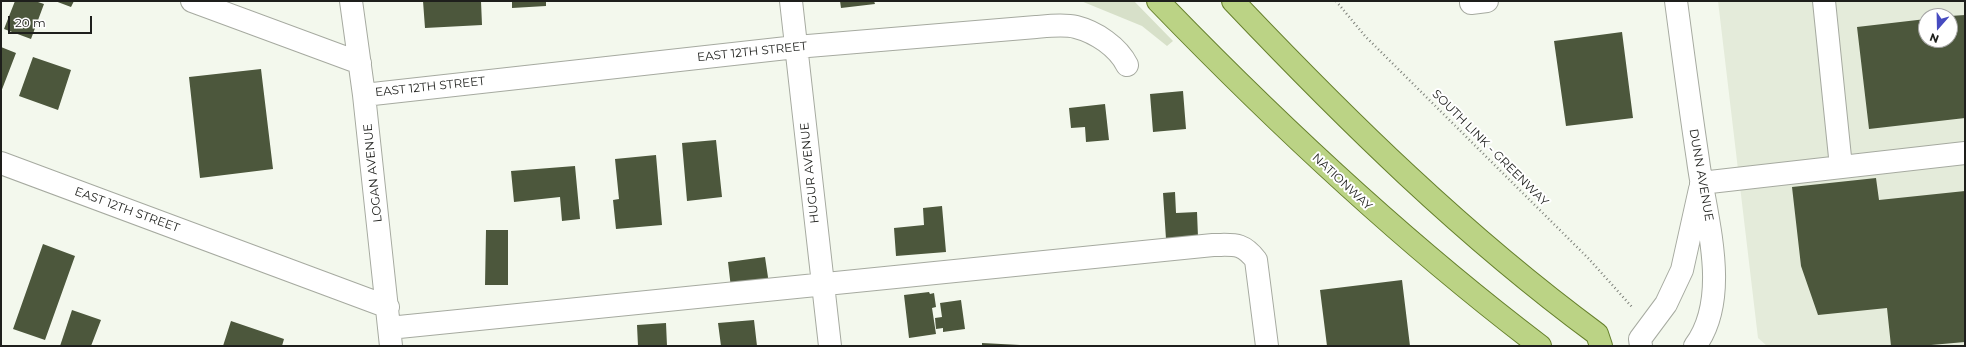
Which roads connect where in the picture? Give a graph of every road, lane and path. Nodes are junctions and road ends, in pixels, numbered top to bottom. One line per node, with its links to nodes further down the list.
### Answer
1 (192, 1): 10 (street)
2 (351, 1): 10 (street, LOGAN AVENUE)
3 (791, 1): 9 (street, HUGUR AVENUE)
4 (1158, 1): 22 (main road, NATIONWAY)
5 (1233, 1): 23 (main road)
6 (1336, 1): 18 (path, SOUTH LINK - GREENWAY)
7 (1676, 1): 16 (street, DUNN AVENUE)
8 (1824, 1): 15 (street)
9 (796, 47): 11 (street, EAST 12TH STREET); 12 (street, EAST 12TH STREET); 17 (street, HUGUR AVENUE)
10 (360, 64): 12 (street, LOGAN AVENUE)
11 (1127, 65)
12 (364, 95): 19 (street, LOGAN AVENUE)
13 (1965, 153): 15 (street)
14 (1, 163): 19 (street, EAST 12TH STREET)
15 (1841, 167): 16 (street)
16 (1701, 184): 24 (street); 25 (street, DUNN AVENUE)
17 (823, 284): 19 (street); 20 (street, HUGUR AVENUE); 21 (street)
18 (1631, 306)
19 (389, 327)
20 (830, 346)
21 (1267, 346)
22 (1540, 346)
23 (1601, 346)
24 (1641, 346)
25 (1695, 346)

